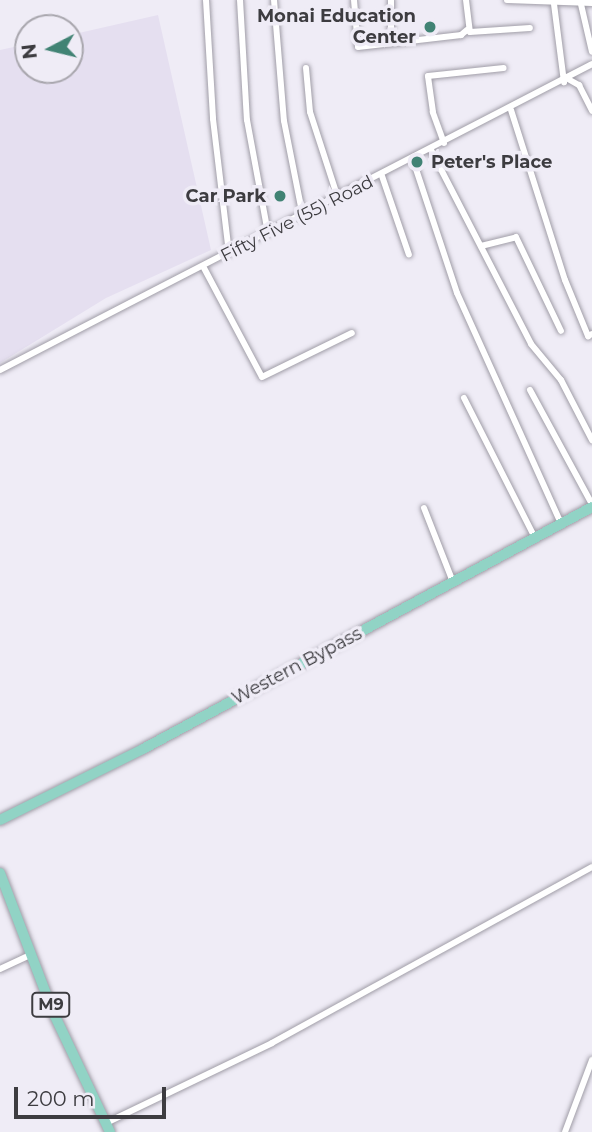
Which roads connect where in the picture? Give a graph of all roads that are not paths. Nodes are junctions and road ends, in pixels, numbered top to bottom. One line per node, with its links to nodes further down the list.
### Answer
1 (206, 0): 30 (street)
2 (240, 0): 28 (street)
3 (274, 0): 27 (street)
4 (354, 0): 14 (street)
5 (391, 0): 14 (street)
6 (466, 0): 13 (street)
7 (507, 0): 8 (street)
8 (537, 2): 10 (street)
9 (580, 3): 10 (street); 11 (street); 15 (street)
10 (554, 4): 19 (street)
11 (592, 4)
12 (530, 27): 13 (street)
13 (467, 30): 14 (street)
14 (391, 43)
15 (592, 52)
16 (592, 64): 19 (street, Fifty Five (55) Road)
17 (306, 68): 26 (street)
18 (504, 68): 22 (street)
19 (566, 80): 20 (street, Fifty Five (55) Road); 21 (street)
20 (511, 110): 22 (street, Fifty Five (55) Road); 35 (street)
21 (592, 111)
22 (444, 143): 23 (street, Fifty Five (55) Road)
23 (431, 150): 24 (street, Fifty Five (55) Road); 29 (street)
24 (413, 160): 25 (street, Fifty Five (55) Road); 42 (street)
25 (382, 176): 26 (street, Fifty Five (55) Road); 31 (street)
26 (338, 198): 27 (street, Fifty Five (55) Road)
27 (303, 216): 28 (street, Fifty Five (55) Road)
28 (268, 233): 30 (street, Fifty Five (55) Road)
29 (481, 246): 33 (street); 39 (street)
30 (229, 253): 32 (street, Fifty Five (55) Road)
31 (409, 255)
32 (204, 268): 34 (street); 36 (street, Fifty Five (55) Road)
33 (561, 331)
34 (352, 333)
35 (591, 338)
36 (0, 370)
37 (530, 390): 40 (street)
38 (464, 398): 43 (street)
39 (592, 440)
40 (592, 505): 42 (main road, Western Bypass)
41 (424, 508): 44 (street)
42 (561, 523): 43 (main road, Western Bypass)
43 (535, 538): 44 (main road, Western Bypass)
44 (453, 582): 46 (main road, Western Bypass)
45 (0, 813): 46 (main road)
46 (16, 813): 47 (main road, Western Bypass); 48 (main road)
47 (0, 820)
48 (0, 831)
49 (592, 867): 54 (street)
50 (0, 873): 51 (main road, M9)
51 (32, 954): 52 (street); 54 (main road, M9)
52 (0, 969)
53 (592, 1060): 55 (street)
54 (108, 1127)
55 (565, 1132)

